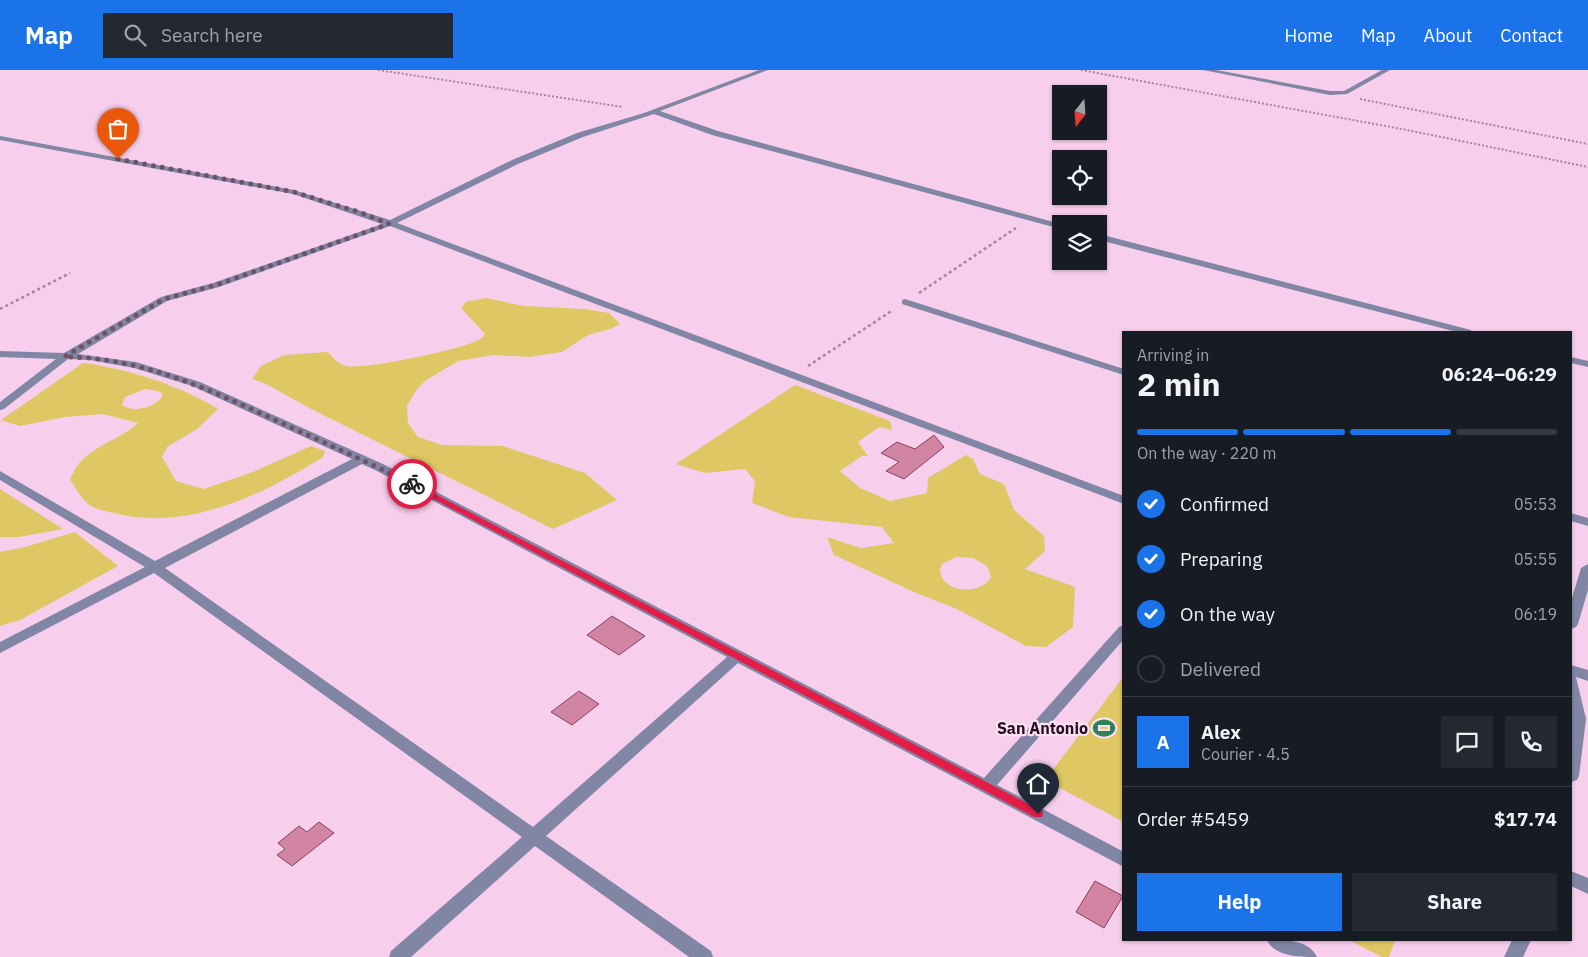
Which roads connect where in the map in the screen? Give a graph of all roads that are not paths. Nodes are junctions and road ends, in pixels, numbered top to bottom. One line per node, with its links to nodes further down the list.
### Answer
1 (765, 70): 5 (street)
2 (1206, 70): 4 (street)
3 (1387, 70): 4 (street)
4 (1227, 72)
5 (653, 111): 7 (street); 8 (street)
6 (0, 138): 7 (street)
7 (389, 224): 13 (street); 20 (street)
8 (1052, 225)
9 (1107, 239): 11 (street)
10 (905, 302): 16 (street)
11 (1463, 331)
12 (0, 354): 13 (street)
13 (64, 357): 17 (street); 18 (street)
14 (1572, 360): 15 (street)
15 (1588, 364)
16 (1122, 371)
17 (0, 407)
18 (362, 459): 23 (street); 28 (street)
19 (0, 475): 23 (street)
20 (1122, 499)
21 (1572, 517): 22 (street)
22 (1588, 522)
23 (155, 567): 27 (street); 34 (street)
24 (1588, 568): 25 (street)
25 (1572, 621)
26 (1122, 632): 33 (street)
27 (0, 648)
28 (737, 656): 33 (street); 34 (street)
29 (1572, 670): 30 (street)
30 (1588, 676)
31 (1572, 686): 32 (street)
32 (1572, 768)
33 (986, 787): 35 (street)
34 (534, 836): 40 (street); 41 (street)
35 (1122, 859)
36 (1572, 878): 37 (street)
37 (1588, 886)
38 (1278, 941): 42 (street)
39 (1521, 941): 43 (street)
40 (398, 957)
41 (704, 957)
42 (1308, 957)
43 (1513, 957)

